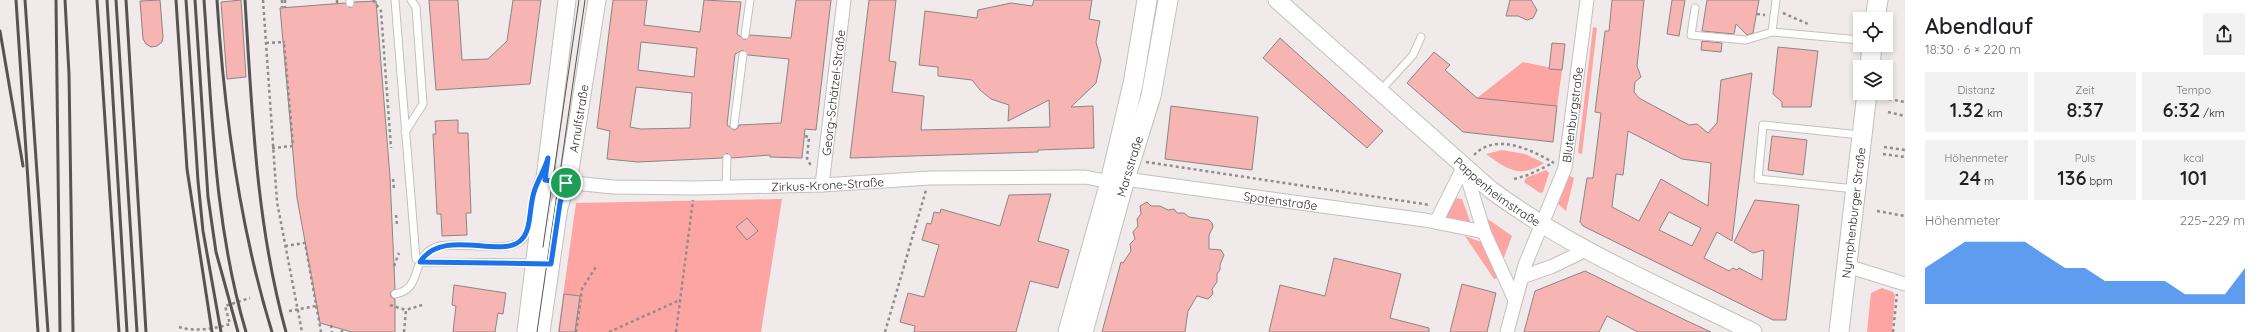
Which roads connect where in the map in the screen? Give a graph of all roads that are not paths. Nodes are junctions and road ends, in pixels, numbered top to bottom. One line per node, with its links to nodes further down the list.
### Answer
1 (395, 0): 23 (lane)
2 (411, 0): 23 (lane)
3 (567, 0): 25 (street, Arnulfstraße)
4 (597, 0): 30 (street, Arnulfstraße)
5 (750, 0): 16 (lane)
6 (844, 0): 31 (street, Georg-Schätzel-Straße)
7 (1146, 0): 29 (main road, Marsstraße)
8 (1168, 0): 29 (main road, Marsstraße)
9 (1277, 0): 20 (street, Pappenheimstraße)
10 (1587, 0): 35 (street, Blutenburgstraße)
11 (1776, 0): 15 (lane)
12 (1878, 0): 14 (main road)
13 (1695, 8): 15 (lane)
14 (1876, 12)
15 (1772, 32): 18 (lane)
16 (745, 35)
17 (1421, 37): 20 (lane)
18 (1853, 39)
19 (743, 55): 22 (lane)
20 (1380, 91): 27 (street, Pappenheimstraße)
21 (1866, 100): 24 (main road, Nymphenburger Straße)
22 (734, 125)
23 (405, 132): 38 (lane)
24 (1863, 135): 33 (main road, Nymphenburger Straße); 33 (lane)
25 (548, 158): 28 (street, Arnulfstraße); 38 (lane)
26 (727, 158): 32 (lane)
27 (1464, 166): 34 (street); 35 (street, Pappenheimstraße); 36 (street)
28 (545, 180): 30 (street, Zirkus-Krone-Straße); 39 (street, Arnulfstraße)
29 (1118, 180): 31 (street, Zirkus-Krone-Straße); 34 (street, Spatenstraße); 47 (main road, Marsstraße); 48 (main road, Marsstraße)
30 (566, 183): 32 (street, Zirkus-Krone-Straße); 39 (street, Arnulfstraße)
31 (822, 185): 32 (street, Zirkus-Krone-Straße)
32 (726, 187)
33 (1856, 189): 40 (main road, Nymphenburger Straße)
34 (1436, 222): 36 (street, Spatenstraße)
35 (1542, 225): 37 (street, Pappenheimstraße); 41 (street, Blutenburgstraße)
36 (1484, 232): 44 (street)
37 (1586, 250): 41 (street); 50 (street, Pappenheimstraße)
38 (423, 262): 39 (lane); 43 (lane)
39 (544, 263): 45 (street, Arnulfstraße); 46 (street, Arnulfstraße)
40 (1847, 266): 42 (street); 51 (main road, Nymphenburger Straße)
41 (1522, 276): 44 (street, Blutenburgstraße)
42 (1901, 288)
43 (395, 294)
44 (1515, 300): 49 (street, Blutenburgstraße)
45 (526, 332)
46 (541, 332)
47 (1068, 332)
48 (1084, 332)
49 (1507, 332)
50 (1753, 332)
51 (1839, 332)

